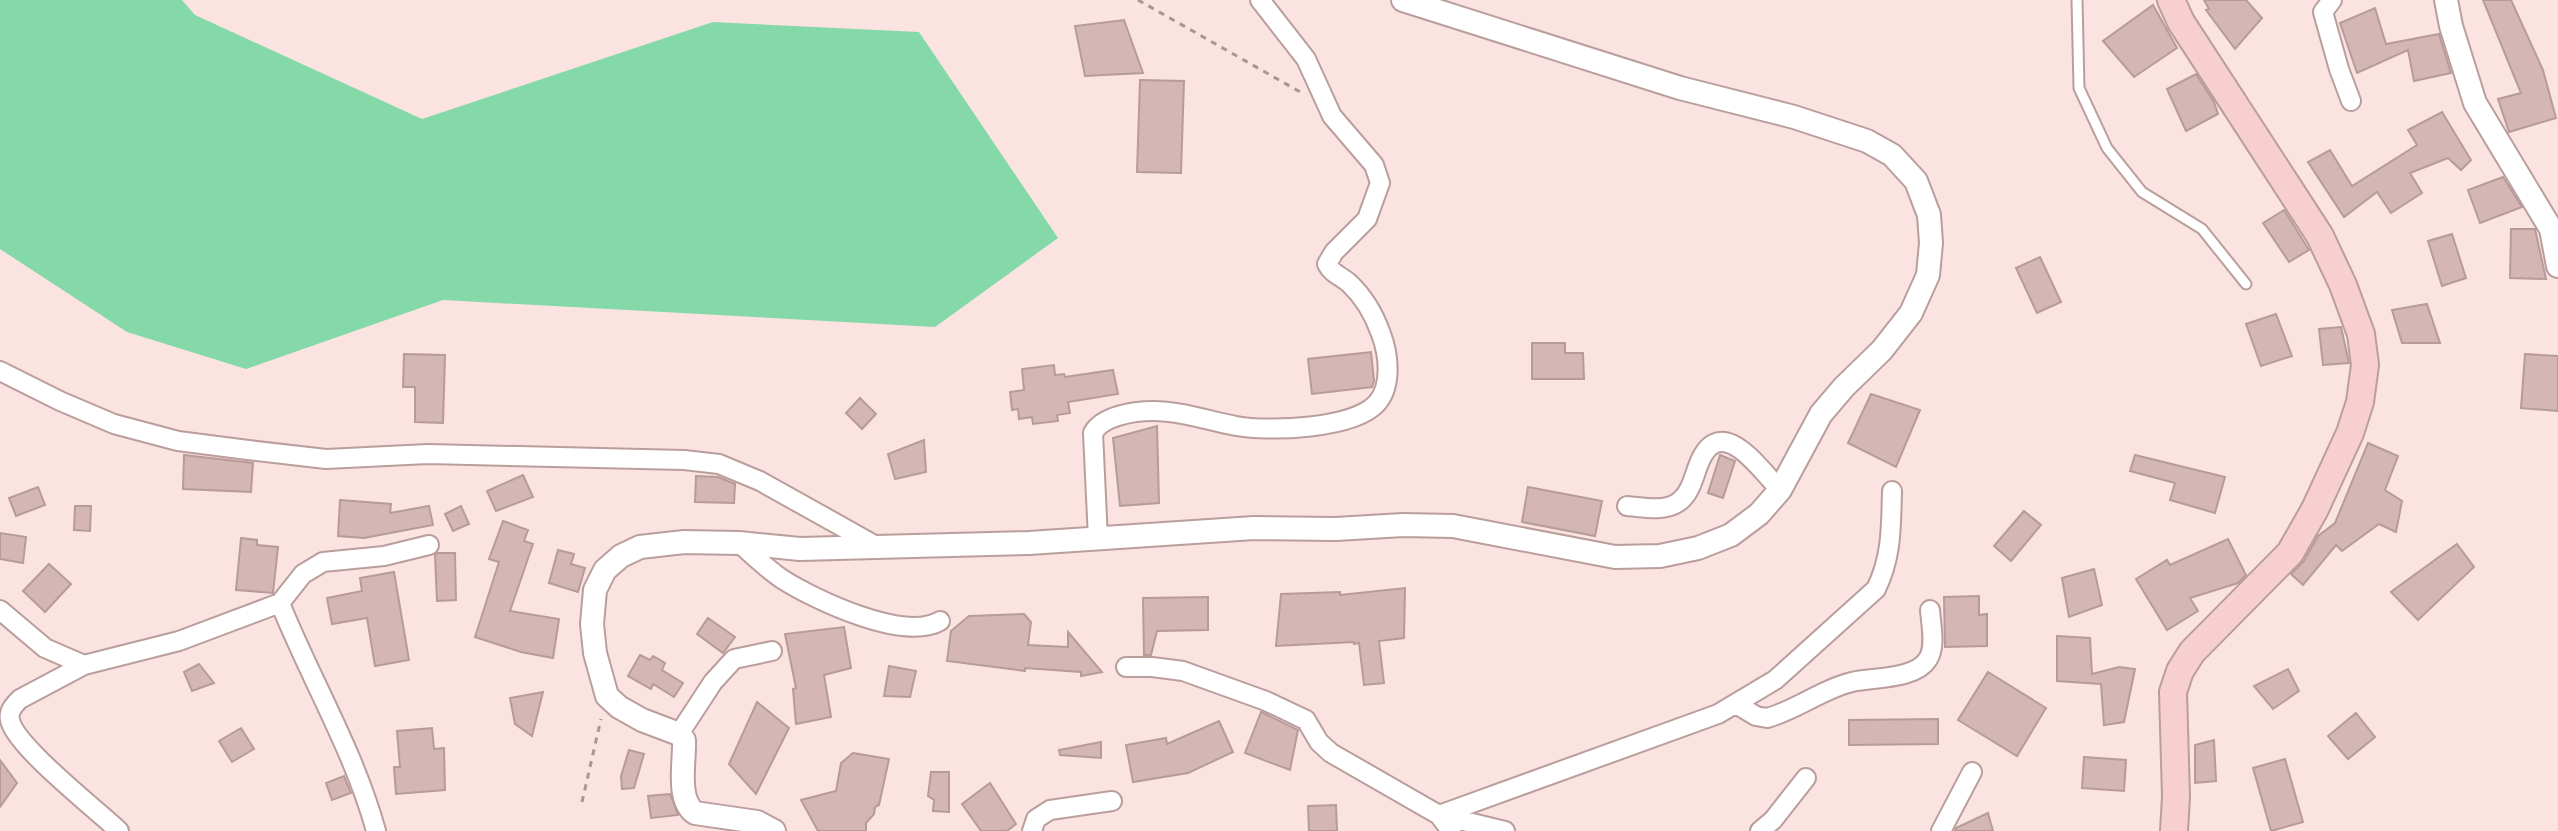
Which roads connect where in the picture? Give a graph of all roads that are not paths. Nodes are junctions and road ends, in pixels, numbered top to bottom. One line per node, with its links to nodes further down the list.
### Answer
1 (1260, 0): 14 (street)
2 (1403, 0): 11 (street)
3 (2077, 0): 9 (lane)
4 (2171, 0): 39 (main road)
5 (2332, 0): 7 (street)
6 (2446, 0): 8 (street)
7 (2351, 101)
8 (2558, 266)
9 (2246, 284)
10 (0, 371): 17 (street)
11 (1780, 490): 13 (street); 14 (street)
12 (1892, 491): 25 (street)
13 (1627, 506)
14 (1098, 539): 17 (street)
15 (739, 543): 17 (street); 21 (street); 26 (street)
16 (429, 545): 18 (street)
17 (878, 547)
18 (280, 603): 23 (street); 32 (street)
19 (0, 610): 23 (street)
20 (1930, 610): 25 (street)
21 (940, 621)
22 (772, 651): 26 (street)
23 (84, 665): 31 (street)
24 (1126, 667): 30 (street)
25 (1736, 704): 30 (street)
26 (679, 734): 33 (street)
27 (1972, 772): 38 (street)
28 (1806, 778): 37 (street)
29 (1112, 801): 34 (street)
30 (1439, 815): 35 (street); 36 (street)
31 (119, 831)
32 (376, 831)
33 (774, 831)
34 (1032, 831)
35 (1451, 831)
36 (1505, 831)
37 (1760, 831)
38 (1941, 831)
39 (2174, 831)

